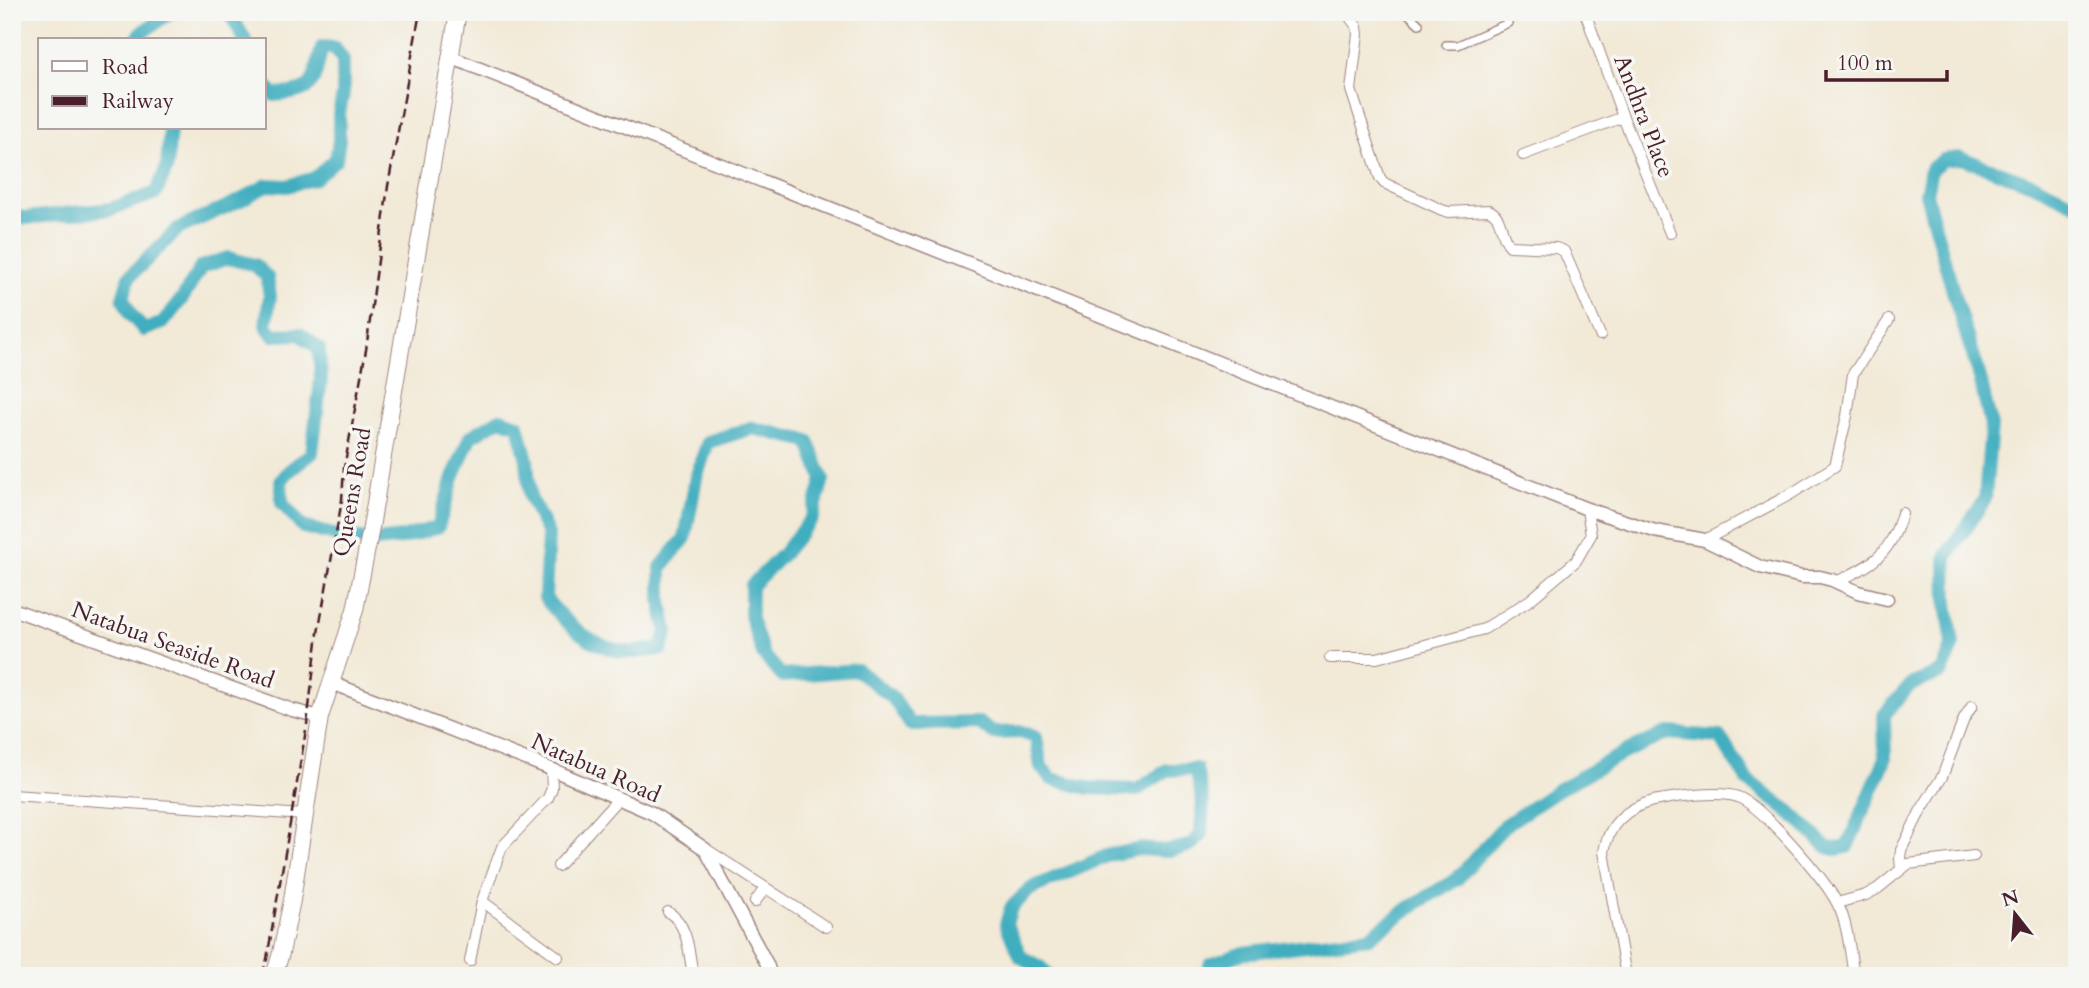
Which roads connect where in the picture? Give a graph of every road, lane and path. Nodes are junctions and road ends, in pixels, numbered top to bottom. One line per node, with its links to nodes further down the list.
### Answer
1 (458, 12): 8 (highway, Queens Road)
2 (1346, 12): 13 (street)
3 (1406, 12): 6 (street)
4 (1502, 12): 7 (street)
5 (1585, 12): 9 (street, Andhra Place)
6 (1419, 24)
7 (1446, 46)
8 (450, 57): 14 (street); 21 (highway, Queens Road)
9 (1623, 117): 10 (street); 11 (street, Andhra Place)
10 (1523, 155)
11 (1670, 233)
12 (1889, 320): 16 (street)
13 (1600, 335)
14 (1587, 509): 16 (street); 20 (street)
15 (1902, 513): 17 (street)
16 (1705, 540): 17 (street)
17 (1836, 582): 18 (street)
18 (1887, 599)
19 (12, 609): 23 (street, Natabua Seaside Road)
20 (1330, 658)
21 (332, 683): 23 (highway, Queens Road); 24 (street, Natabua Road)
22 (1972, 706): 31 (street)
23 (320, 718): 27 (highway, Queens Road)
24 (551, 769): 26 (street, Natabua Road); 33 (street)
25 (12, 794): 27 (street)
26 (618, 799): 28 (street, Natabua Road); 30 (street)
27 (304, 816): 41 (highway, Queens Road)
28 (705, 849): 32 (street); 40 (street, Natabua Road)
29 (1974, 856): 31 (street)
30 (558, 866)
31 (1901, 868): 35 (street)
32 (765, 888): 34 (street); 37 (street)
33 (482, 901): 38 (street); 39 (street)
34 (755, 902)
35 (1837, 903): 43 (street); 44 (street)
36 (668, 912): 42 (street)
37 (826, 927)
38 (558, 957)
39 (470, 961)
40 (767, 972)
41 (274, 976)
42 (693, 976)
43 (1626, 976)
44 (1854, 976)

